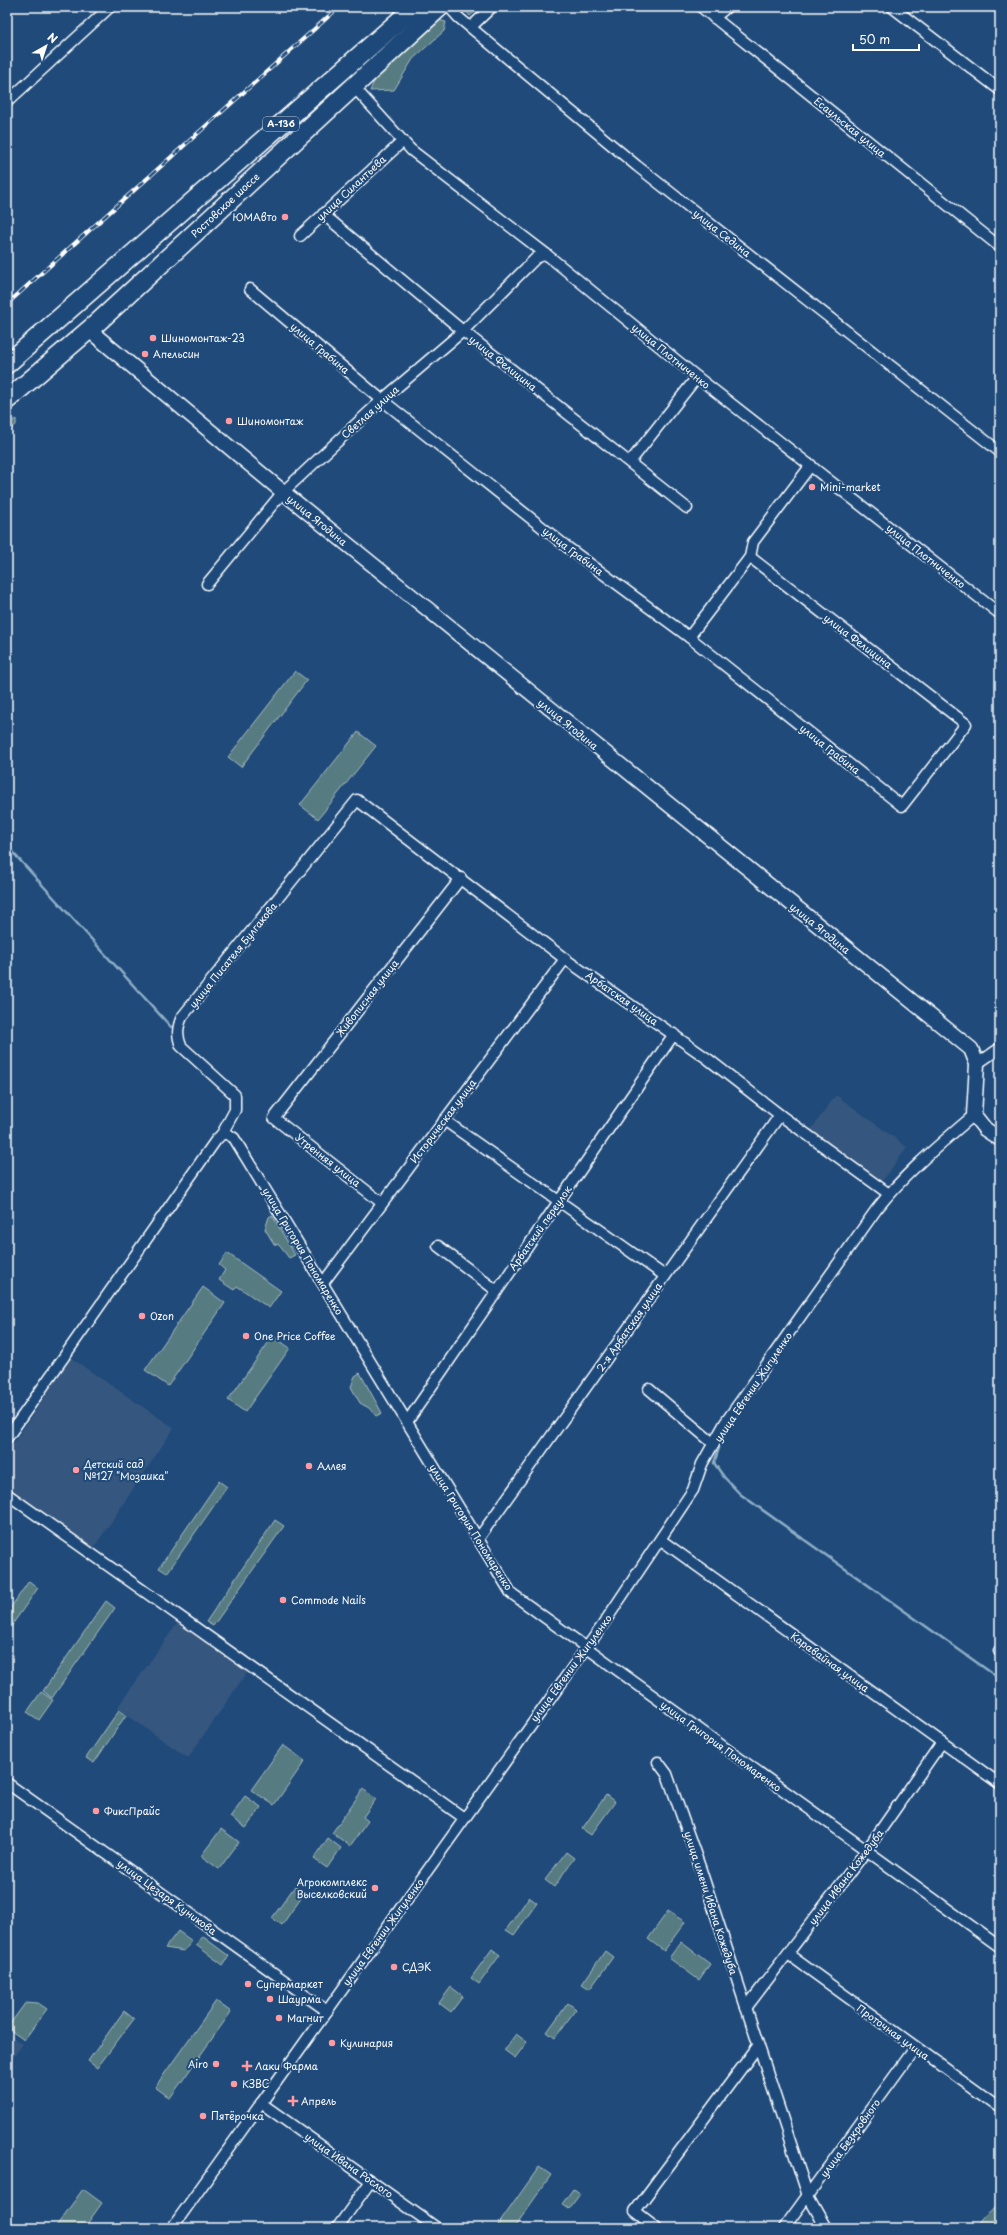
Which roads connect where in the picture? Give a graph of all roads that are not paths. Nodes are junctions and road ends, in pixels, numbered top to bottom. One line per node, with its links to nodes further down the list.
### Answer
1 (110, 7): 13 (street)
2 (415, 7): 15 (highway, А-136)
3 (440, 7): 11 (highway, Ростовское шоссе / А-136)
4 (449, 7): 10 (street, улица Седина)
5 (492, 7): 10 (street)
6 (701, 7): 9 (street, Есаульская улица)
7 (727, 7): 9 (street)
8 (892, 7): 12 (street)
9 (714, 18): 19 (street, Есаульская улица)
10 (471, 27): 28 (street, улица Седина)
11 (353, 86): 14 (street, улица Плотниченко); 16 (highway, Ростовское шоссе / А-136)
12 (1000, 90)
13 (7, 102)
14 (402, 141): 17 (street, улица Силантьева); 20 (street, улица Плотниченко)
15 (220, 178): 16 (highway); 24 (highway, А-136)
16 (235, 196): 22 (highway, Ростовское шоссе / А-136)
17 (323, 214): 18 (street, улица Силантьева); 23 (street, улица Фелицина)
18 (300, 236)
19 (1000, 247)
20 (546, 254): 23 (street, Светлая улица); 25 (street, улица Плотниченко)
21 (250, 289): 27 (street, улица Грабина)
22 (89, 330): 26 (highway, Ростовское шоссе / А-136); 31 (street, улица Ягодина)
23 (463, 331): 27 (street, Светлая улица); 29 (street, улица Фелицина)
24 (7, 364)
25 (697, 377): 29 (street); 30 (street, улица Плотниченко)
26 (7, 400)
27 (382, 400): 31 (street, Светлая улица); 36 (street, улица Грабина)
28 (1000, 452)
29 (630, 462): 32 (street, улица Фелицина)
30 (811, 465): 33 (street); 35 (street, улица Плотниченко)
31 (283, 492): 34 (street, Светлая улица); 43 (street, улица Ягодина)
32 (687, 508)
33 (750, 557): 36 (street); 38 (street, улица Фелицина)
34 (207, 584)
35 (1000, 614)
36 (689, 638): 38 (street, улица Грабина)
37 (357, 800): 39 (street, Арбатская улица); 48 (street, улица Писателя Булгакова)
38 (902, 806)
39 (461, 878): 40 (street, Арбатская улица); 46 (street, Живописная улица)
40 (565, 959): 41 (street, Арбатская улица); 47 (street, Историческая улица)
41 (674, 1034): 44 (street, Арбатская улица); 51 (street, Арбатский переулок)
42 (1000, 1048): 43 (street)
43 (977, 1064): 45 (street)
44 (780, 1115): 50 (street, Арбатская улица); 54 (street, 2-я Арбатская улица)
45 (974, 1115): 49 (street); 50 (street, улица Евгении Жигуленко)
46 (274, 1118): 52 (street, Утренняя улица)
47 (444, 1120): 51 (street); 52 (street, Историческая улица)
48 (224, 1134): 55 (street, улица Григория Пономаренко); 59 (street)
49 (1000, 1139)
50 (889, 1194): 60 (street, улица Евгении Жигуленко)
51 (559, 1201): 54 (street); 56 (street, Арбатский переулок)
52 (382, 1203): 55 (street, Историческая улица)
53 (438, 1246): 56 (street)
54 (665, 1276): 62 (street, 2-я Арбатская улица)
55 (322, 1283): 58 (street, улица Григория Пономаренко)
56 (497, 1291): 58 (street, Арбатский переулок)
57 (648, 1390): 60 (street)
58 (407, 1422): 62 (street, улица Григория Пономаренко)
59 (7, 1438)
60 (714, 1444): 63 (street, улица Евгении Жигуленко)
61 (7, 1494): 69 (street)
62 (478, 1539): 64 (street, улица Григория Пономаренко)
63 (661, 1540): 64 (street, улица Евгении Жигуленко); 65 (street, Каравайная улица)
64 (586, 1648): 69 (street, улица Евгении Жигуленко); 70 (street, улица Григория Пономаренко)
65 (942, 1742): 68 (street, Каравайная улица); 70 (street, улица Ивана Кожедуба)
66 (658, 1762): 73 (street, улица имени Ивана Кожедуба)
67 (7, 1783): 74 (street, улица Цезаря Куникова)
68 (1000, 1784)
69 (464, 1818): 74 (street, улица Евгении Жигуленко)
70 (866, 1851): 71 (street, улица Григория Пономаренко); 72 (street, улица Ивана Кожедуба)
71 (1000, 1947)
72 (788, 1954): 73 (street, улица Ивана Кожедуба); 76 (street, Проточная улица)
73 (746, 2008): 75 (street, улица имени Ивана Кожедуба)
74 (327, 2011): 77 (street, улица Евгении Жигуленко)
75 (758, 2046): 80 (street, улица имени Ивана Кожедуба); 84 (street)
76 (915, 2048): 78 (street, Проточная улица); 80 (street, улица Безкровного)
77 (261, 2103): 79 (street, улица Ивана Рослого); 81 (street, улица Евгении Жигуленко)
78 (1000, 2108)
79 (371, 2181): 82 (street); 83 (street, улица Ивана Рослого)
80 (808, 2196): 85 (street, улица Безкровного); 86 (street, улица имени Ивана Кожедуба)
81 (172, 2228)
82 (337, 2228)
83 (437, 2228)
84 (657, 2228)
85 (784, 2228)
86 (826, 2228)

